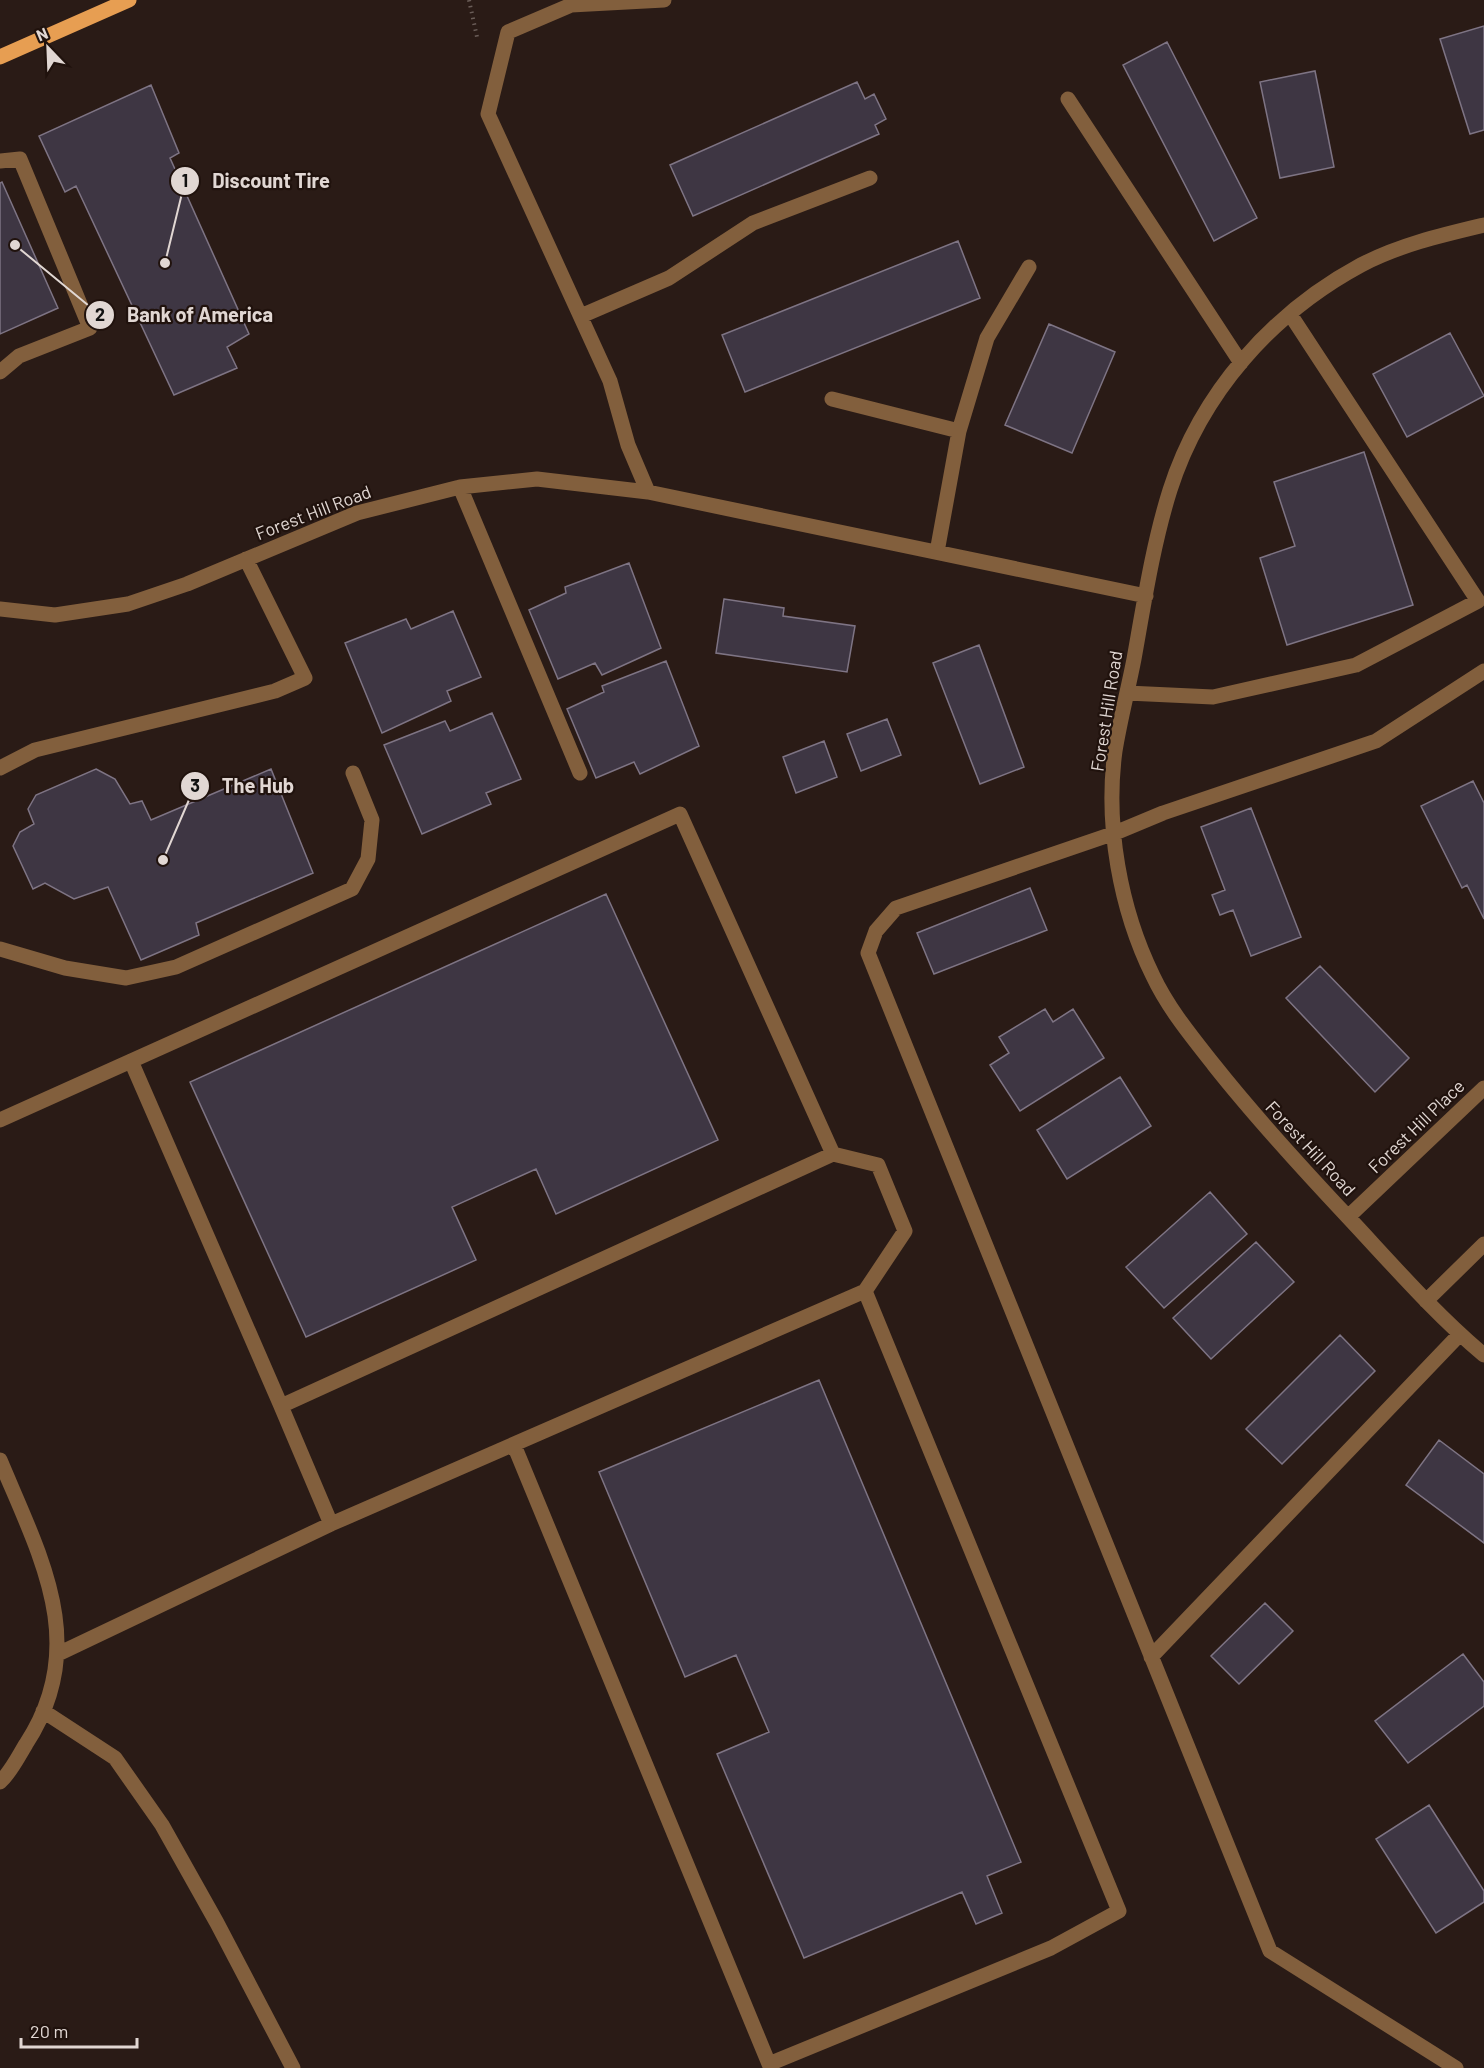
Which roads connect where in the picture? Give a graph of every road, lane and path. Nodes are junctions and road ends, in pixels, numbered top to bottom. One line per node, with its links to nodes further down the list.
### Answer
1 (129, 0): 3 (main road)
2 (664, 0): 10 (street)
3 (0, 57)
4 (1068, 99): 11 (street)
5 (0, 161): 12 (street)
6 (870, 178): 10 (street)
7 (1484, 225): 9 (street)
8 (1029, 267): 14 (street)
9 (1290, 314): 11 (street); 22 (street)
10 (580, 316): 16 (street)
11 (1241, 363): 19 (street)
12 (0, 372)
13 (832, 399): 14 (street)
14 (959, 431): 17 (street)
15 (460, 487): 16 (street, Forest Hill Road); 18 (street, Forest Hill Road); 25 (street)
16 (648, 492): 17 (street, Forest Hill Road)
17 (937, 552): 19 (street, Forest Hill Road)
18 (246, 559): 20 (street, Forest Hill Road); 23 (street)
19 (1146, 596): 22 (street, Forest Hill Road)
20 (0, 609)
21 (1484, 671): 26 (street)
22 (1127, 693): 26 (street, Forest Hill Road)
23 (0, 768)
24 (353, 773): 27 (street)
25 (580, 773)
26 (1115, 832): 32 (street, Forest Hill Road); 43 (street)
27 (0, 949)
28 (131, 1061): 30 (street); 31 (street); 38 (street)
29 (1484, 1088): 32 (street, Forest Hill Place)
30 (0, 1120)
31 (833, 1154): 34 (street); 38 (street)
32 (1348, 1217): 35 (street, Forest Hill Road)
33 (1484, 1244): 35 (street)
34 (865, 1291): 39 (street); 39 (street)
35 (1426, 1301): 36 (street, Forest Hill Road)
36 (1460, 1334): 37 (street, Forest Hill Road); 43 (street)
37 (1484, 1354)
38 (281, 1406): 41 (street)
39 (514, 1445): 41 (street)
40 (0, 1460): 42 (street)
41 (331, 1524): 42 (street)
42 (58, 1654): 44 (street)
43 (1151, 1658): 47 (street)
44 (43, 1711): 45 (street); 46 (street)
45 (0, 1782)
46 (293, 2068)
47 (1456, 2068)

